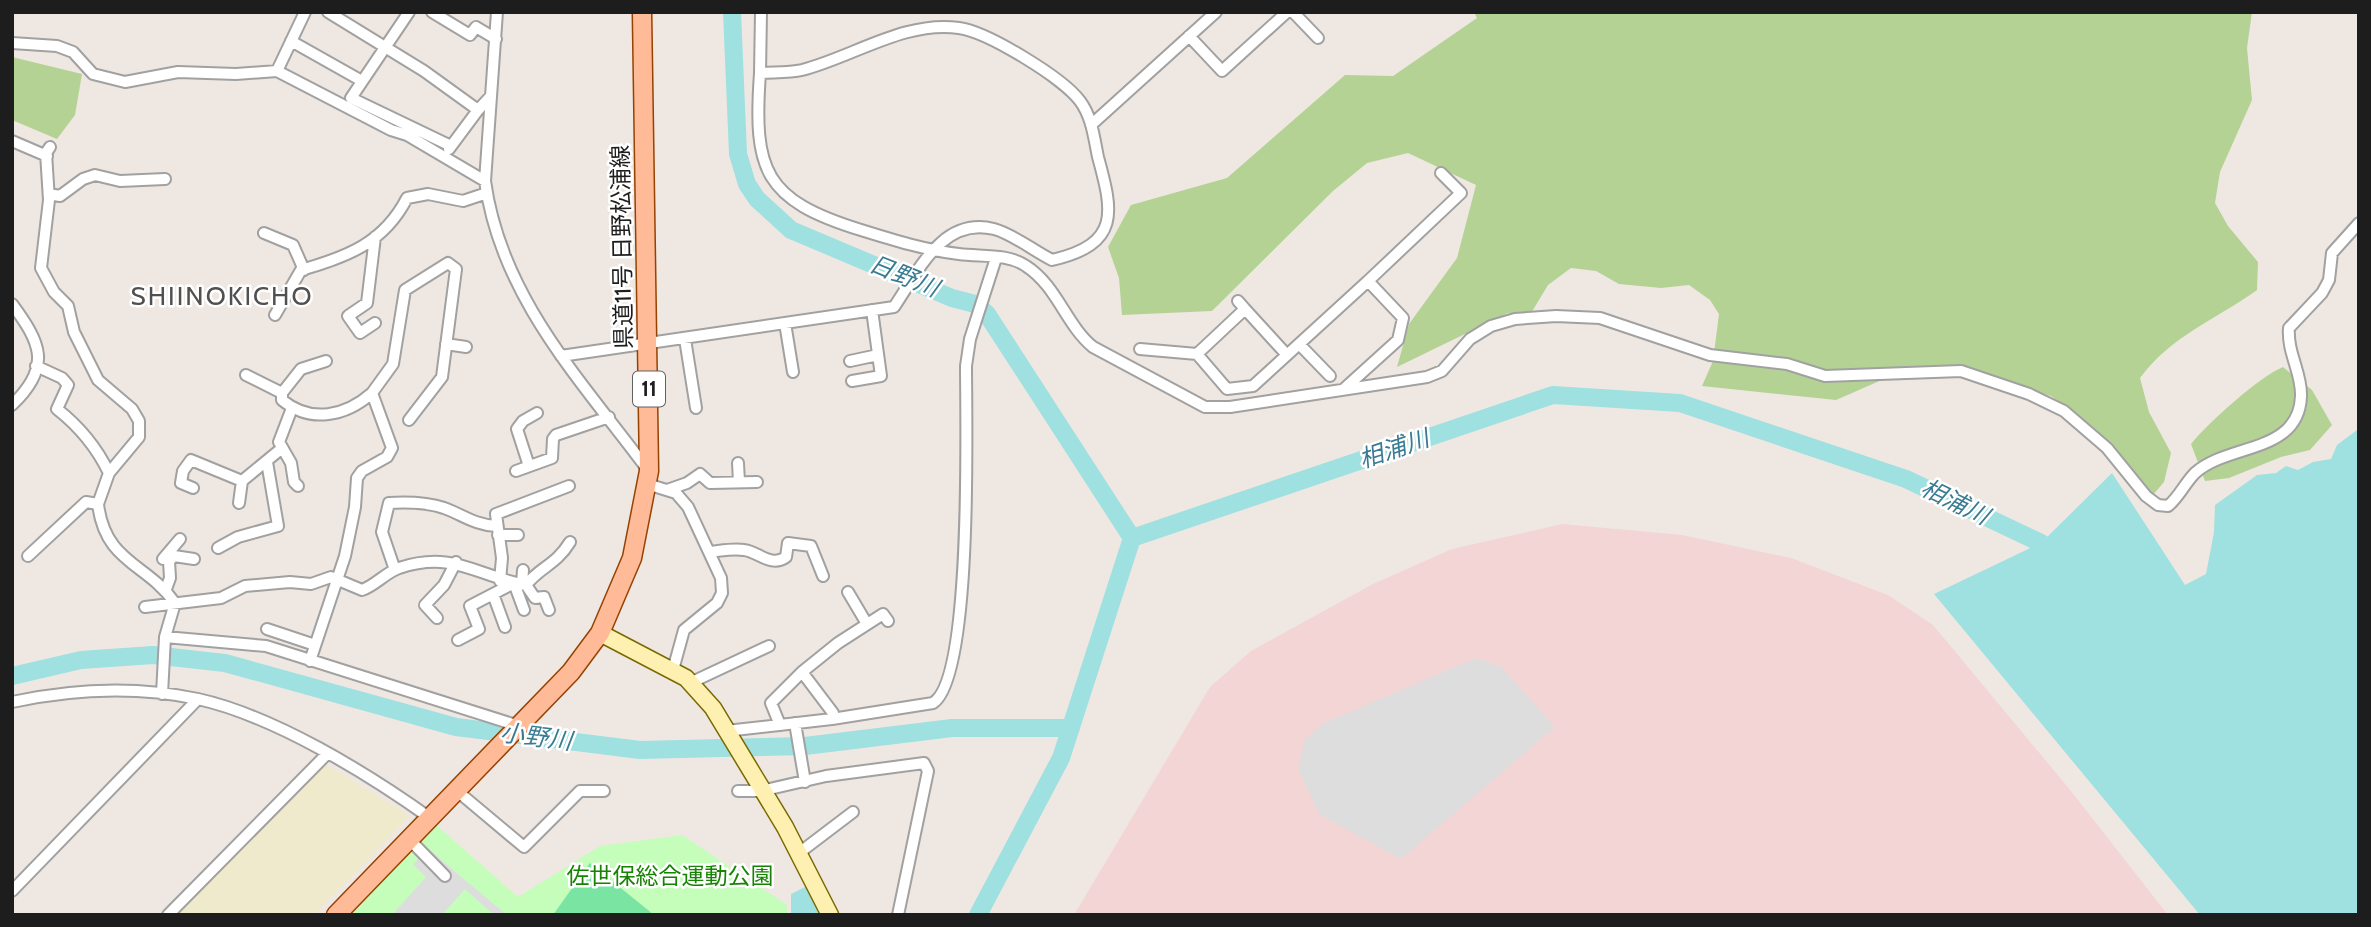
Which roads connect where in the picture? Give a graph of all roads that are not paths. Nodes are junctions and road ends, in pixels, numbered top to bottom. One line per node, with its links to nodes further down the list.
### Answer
1 (305, 12): 14 (street)
2 (328, 12): 16 (street)
3 (409, 12): 16 (street)
4 (432, 12): 13 (street)
5 (497, 12): 13 (street)
6 (642, 12): 44 (main road, 県道11号 日野松浦線 / 11)
7 (761, 12): 18 (street)
8 (1216, 12): 11 (street)
9 (1287, 12): 11 (street)
10 (1293, 12): 12 (street)
11 (1189, 36): 22 (street)
12 (1318, 38)
13 (495, 40): 20 (street)
14 (291, 41): 17 (street); 19 (street)
15 (12, 43): 17 (street)
16 (385, 47): 19 (street); 21 (street)
17 (276, 71): 25 (street)
18 (760, 73): 22 (street); 34 (street)
19 (362, 81): 24 (street)
20 (491, 96): 21 (street); 28 (street)
21 (478, 110): 24 (street)
22 (1091, 125): 34 (street)
23 (12, 141): 30 (street)
24 (451, 146): 25 (street)
25 (444, 157): 28 (street)
26 (1441, 173): 37 (street)
27 (165, 179): 30 (street)
28 (485, 181): 29 (street)
29 (487, 193): 33 (street); 52 (street)
30 (49, 194): 75 (street)
31 (2359, 223): 60 (street)
32 (264, 233): 36 (street)
33 (375, 237): 36 (street); 41 (street)
34 (930, 254): 35 (street); 39 (street)
35 (996, 258): 60 (street); 126 (street)
36 (304, 270): 40 (street)
37 (1368, 281): 46 (street); 60 (street)
38 (12, 304): 55 (street)
39 (872, 310): 42 (street); 50 (street)
40 (275, 315)
41 (375, 323)
42 (785, 323): 43 (street); 56 (street)
43 (685, 339): 44 (street); 65 (street)
44 (649, 343): 52 (street); 76 (main road, 県道11号 日野松浦線 / 11)
45 (446, 344): 47 (street); 62 (street); 68 (street)
46 (1299, 344): 51 (street); 58 (street)
47 (466, 347)
48 (1140, 349): 49 (street)
49 (1197, 354): 51 (street); 51 (street)
50 (878, 355): 53 (street); 59 (street)
51 (1287, 355)
52 (561, 356): 67 (street)
53 (850, 360)
54 (326, 361): 61 (street)
55 (36, 366): 63 (street); 75 (street)
56 (793, 372)
57 (246, 375): 61 (street)
58 (1330, 376)
59 (852, 381)
60 (1345, 388)
61 (282, 393): 64 (street)
62 (372, 393): 64 (street); 99 (street)
63 (12, 404)
64 (292, 408): 69 (street)
65 (696, 408)
66 (537, 412): 73 (street)
67 (609, 417): 73 (street); 76 (street)
68 (416, 418)
69 (281, 449): 70 (street); 81 (street)
70 (267, 461): 78 (street); 91 (street)
71 (703, 462): 77 (street)
72 (738, 463): 79 (street)
73 (529, 466): 74 (street)
74 (516, 471)
75 (110, 473): 86 (street)
76 (648, 478): 84 (street); 114 (main road, 県道11号 日野松浦線 / 11)
77 (706, 479): 79 (street); 84 (street)
78 (242, 481): 83 (street); 85 (street)
79 (739, 482): 80 (street)
80 (757, 482)
81 (298, 486)
82 (569, 486): 87 (street)
83 (193, 488)
84 (667, 490): 92 (street)
85 (239, 503)
86 (98, 504): 93 (street); 102 (street)
87 (497, 531): 88 (street); 97 (street); 100 (street)
88 (518, 535)
89 (180, 539): 102 (street)
90 (570, 542): 101 (street)
91 (218, 548)
92 (709, 552): 98 (street); 120 (street)
93 (28, 556)
94 (194, 559): 102 (street)
95 (456, 562): 97 (street); 100 (street); 109 (street)
96 (523, 569): 101 (street)
97 (395, 570): 99 (street)
98 (823, 576)
99 (337, 580): 105 (street); 117 (street)
100 (500, 580): 101 (street)
101 (521, 584): 104 (street); 107 (street); 108 (street)
102 (164, 587): 105 (street)
103 (848, 592): 111 (street)
104 (493, 594): 112 (street); 116 (street)
105 (175, 603): 106 (street); 115 (street)
106 (145, 607)
107 (524, 610)
108 (549, 610)
109 (437, 618)
110 (888, 621): 111 (street)
111 (867, 624): 121 (street)
112 (505, 627)
113 (267, 629): 117 (street)
114 (600, 633): 120 (street); 129 (main road, 県道11号 日野松浦線 / 11)
115 (165, 639): 119 (street); 123 (street)
116 (458, 640)
117 (316, 645): 119 (street)
118 (769, 646): 122 (street)
119 (310, 661): 129 (street)
120 (673, 670): 122 (street)
121 (802, 672): 126 (street); 128 (street)
122 (690, 682): 130 (street)
123 (162, 691): 124 (street); 125 (street)
124 (198, 699): 131 (street); 142 (street)
125 (12, 702)
126 (832, 719): 127 (street)
127 (795, 724): 128 (street); 132 (street)
128 (780, 725): 130 (street)
129 (519, 726): 134 (main road, 県道11号 日野松浦線 / 11)
130 (727, 734): 133 (street)
131 (327, 754): 138 (street); 143 (street)
132 (805, 782): 133 (street); 146 (street)
133 (760, 788): 136 (street); 140 (street)
134 (456, 790): 135 (street); 138 (main road, 県道11号 日野松浦線 / 11)
135 (604, 791)
136 (738, 791)
137 (853, 812): 140 (street)
138 (430, 818): 139 (main road, 県道11号 日野松浦線 / 11)
139 (413, 844): 141 (street); 144 (main road, 県道11号 日野松浦線 / 11)
140 (799, 852): 145 (street)
141 (445, 876)
142 (12, 891)
143 (168, 915)
144 (336, 915)
145 (830, 915)
146 (898, 915)

